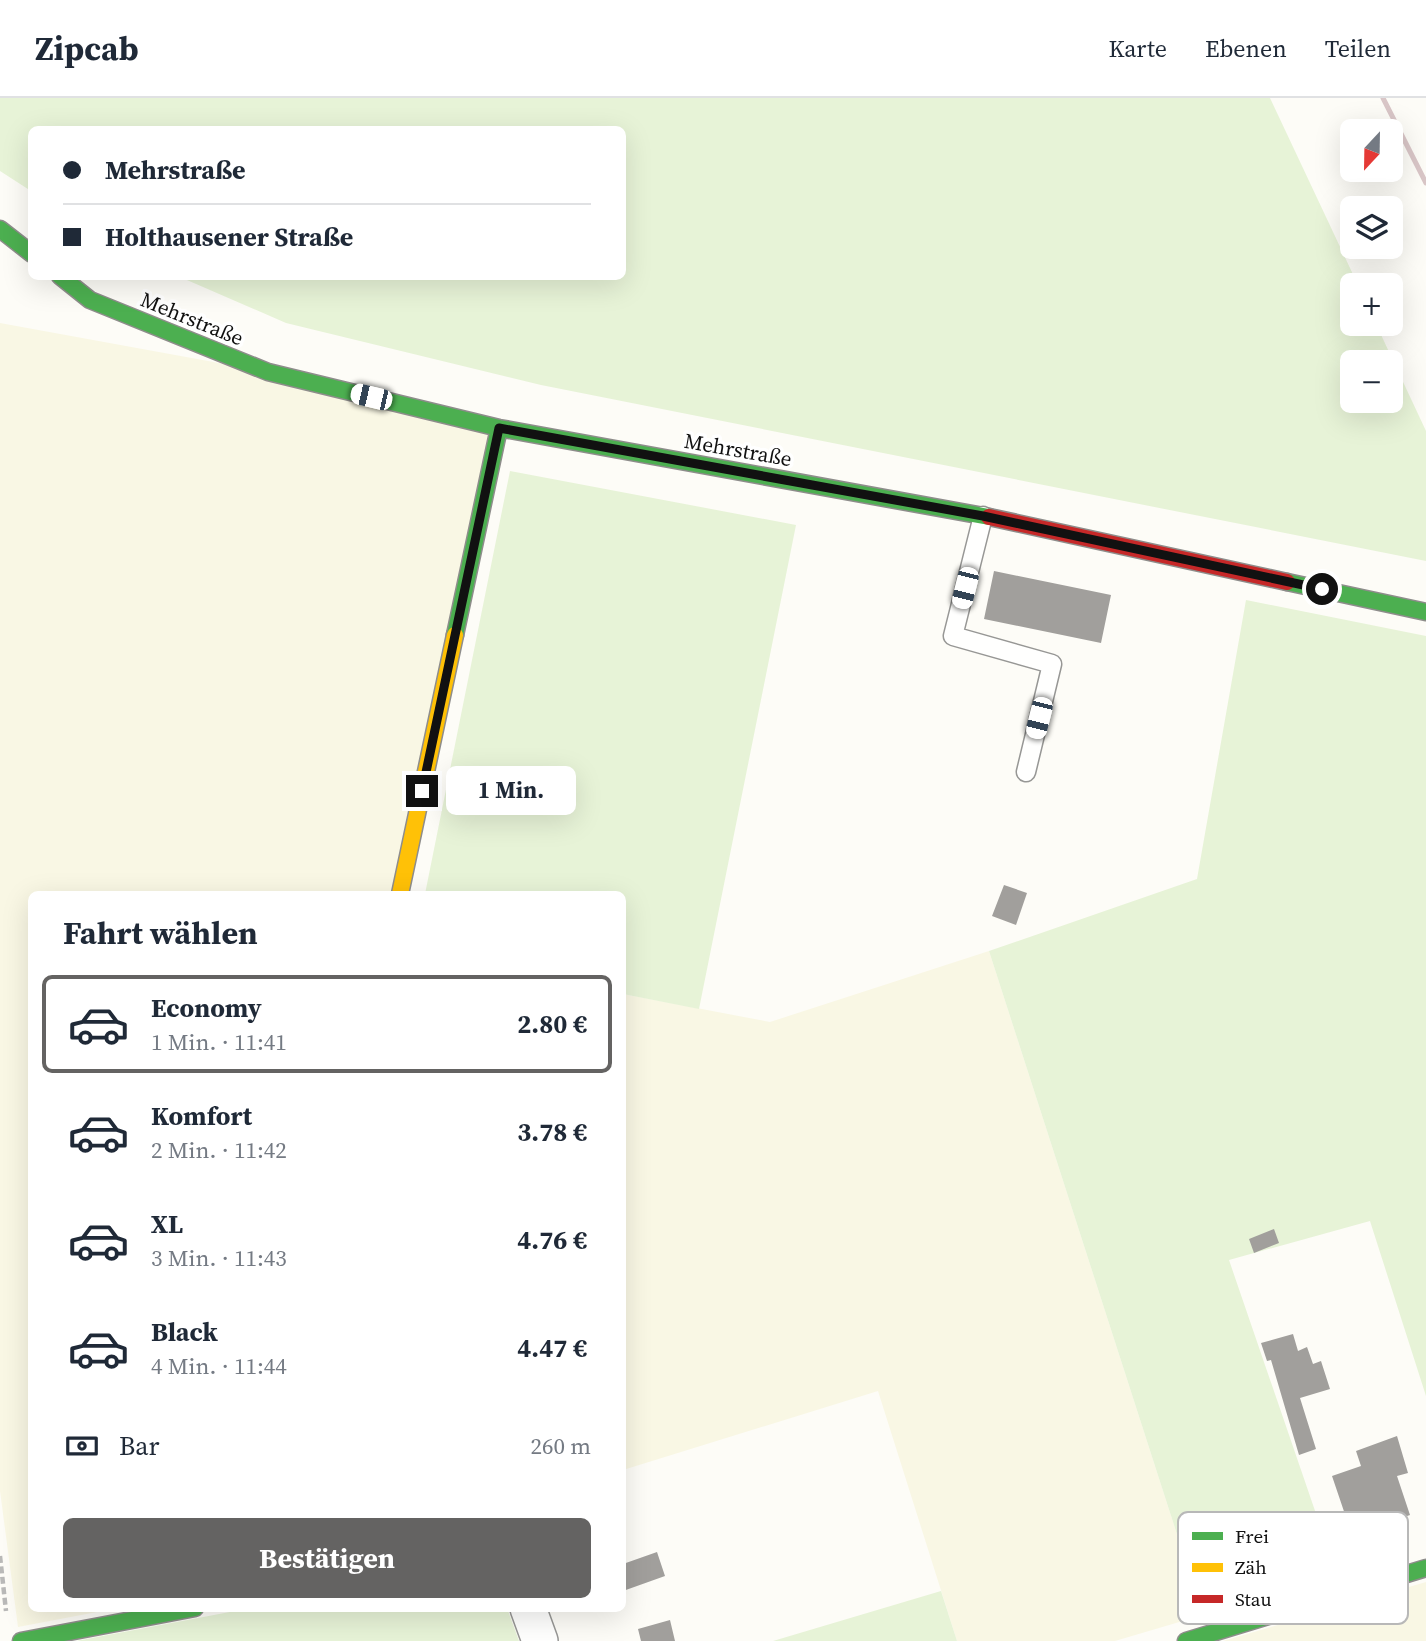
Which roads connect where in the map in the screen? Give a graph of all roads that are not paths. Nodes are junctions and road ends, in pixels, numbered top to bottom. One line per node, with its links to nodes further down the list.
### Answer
1 (0, 229): 2 (street)
2 (28, 251)
3 (66, 280): 4 (street, Mehrstraße)
4 (499, 428): 5 (street, Mehrstraße); 8 (street)
5 (983, 516): 6 (street, Mehrstraße); 7 (lane)
6 (1426, 612)
7 (1027, 772)
8 (401, 891)
9 (1426, 1568): 10 (street)
10 (1408, 1573)
11 (174, 1612): 14 (street)
12 (529, 1612): 15 (street)
13 (1242, 1624): 16 (street)
14 (21, 1641)
15 (540, 1641)
16 (1186, 1641)

